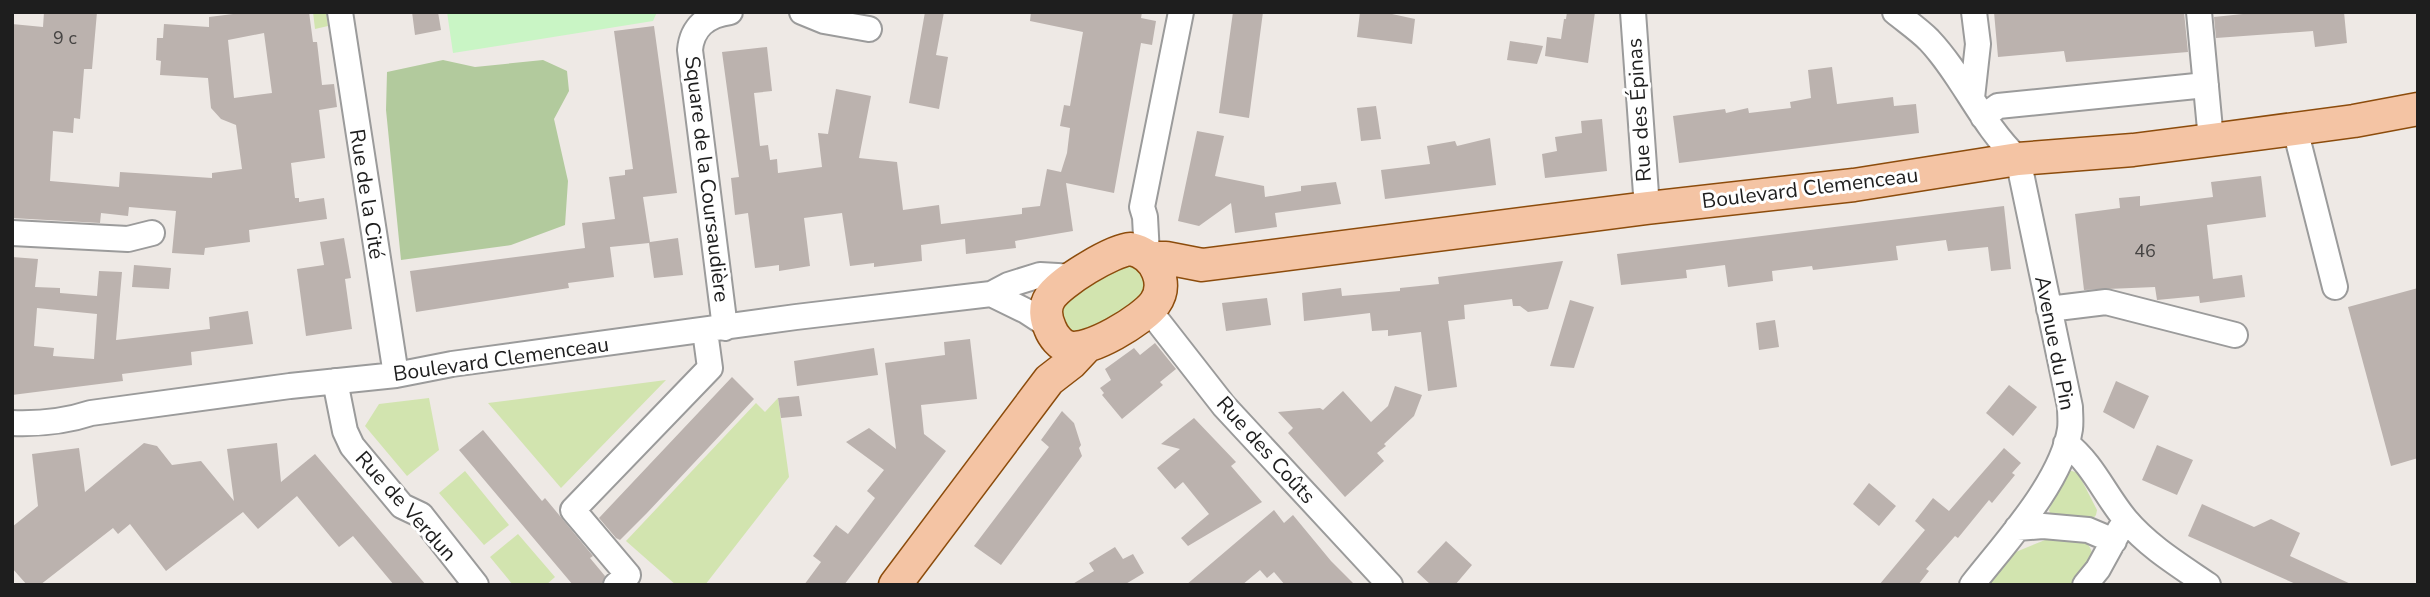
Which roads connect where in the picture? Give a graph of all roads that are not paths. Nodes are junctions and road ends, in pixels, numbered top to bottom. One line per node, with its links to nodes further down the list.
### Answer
1 (340, 12): 32 (street, Rue de la Cité)
2 (730, 12): 28 (street, Square de la Coursaudière)
3 (802, 12): 9 (street)
4 (1181, 12): 16 (street)
5 (1633, 12): 17 (street, Rue des Épinas)
6 (1895, 12): 11 (street)
7 (1975, 12): 11 (street)
8 (2199, 12): 10 (street)
9 (869, 29)
10 (2206, 85): 11 (street); 14 (street)
11 (1978, 108): 15 (street)
12 (2418, 109): 13 (main road, Boulevard Clemenceau)
13 (2295, 129): 14 (main road, Boulevard Clemenceau); 24 (street)
14 (2211, 140): 15 (main road, Boulevard Clemenceau)
15 (2018, 159): 17 (main road, Boulevard Clemenceau); 27 (street, Avenue du Pin)
16 (1142, 207): 20 (street); 21 (street)
17 (1647, 208): 22 (main road, Boulevard Clemenceau)
18 (12, 233): 19 (street)
19 (152, 233)
20 (1109, 255): 21 (main road, Boulevard Clemenceau); 23 (main road)
21 (1148, 257): 22 (main road, Boulevard Clemenceau); 26 (main road)
22 (1202, 265): 26 (main road, Boulevard Clemenceau)
23 (1075, 277): 25 (street, Boulevard Clemenceau); 29 (main road)
24 (2335, 288)
25 (991, 294): 28 (street, Boulevard Clemenceau); 29 (street)
26 (1154, 302): 31 (main road, Boulevard Clemenceau); 43 (street, Rue des Coûts)
27 (2049, 309): 30 (street); 36 (street, Avenue du Pin)
28 (715, 329): 32 (street, Boulevard Clemenceau); 41 (street, Square de la Coursaudière)
29 (1050, 330): 31 (main road); 33 (main road)
30 (2235, 335)
31 (1086, 347): 33 (main road, Boulevard Clemenceau)
32 (396, 375): 34 (street, Boulevard Clemenceau)
33 (1049, 380): 42 (main road, Boulevard Clemenceau)
34 (335, 382): 35 (street, Boulevard Clemenceau); 40 (street, Rue de Verdun)
35 (12, 423)
36 (2066, 443): 37 (street); 38 (street, Avenue du Pin)
37 (2125, 519): 39 (street); 46 (street)
38 (2017, 528): 39 (street); 44 (street, Avenue du Pin)
39 (2114, 541): 45 (street)
40 (476, 585)
41 (616, 585)
42 (895, 585)
43 (1390, 585)
44 (1972, 585)
45 (2085, 585)
46 (2208, 585)

